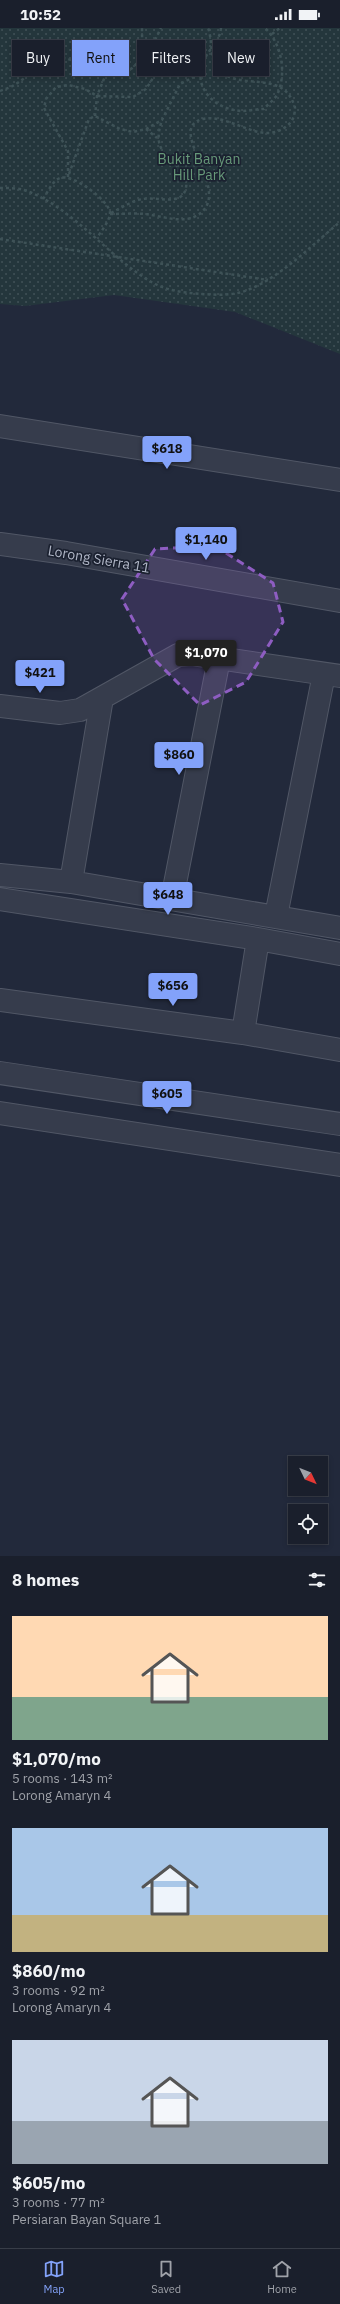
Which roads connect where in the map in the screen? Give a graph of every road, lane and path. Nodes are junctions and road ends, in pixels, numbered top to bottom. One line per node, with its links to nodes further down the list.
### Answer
1 (142, 28): 11 (path)
2 (161, 28): 17 (path)
3 (208, 28): 8 (path)
4 (221, 28): 8 (path)
5 (265, 28): 7 (path)
6 (280, 28): 7 (path)
7 (272, 34): 15 (path)
8 (212, 48): 9 (path); 15 (path)
9 (205, 57)
10 (72, 59): 16 (path)
11 (129, 69)
12 (105, 76): 17 (path)
13 (197, 76): 19 (path)
14 (200, 76): 15 (path)
15 (279, 85): 25 (path)
16 (0, 91)
17 (97, 96): 18 (path); 22 (path)
18 (95, 116): 20 (path); 22 (path)
19 (162, 120): 20 (path); 21 (path)
20 (146, 129): 21 (path)
21 (157, 138): 25 (path)
22 (68, 177): 24 (path); 25 (path)
23 (0, 188): 24 (path)
24 (43, 200): 27 (path)
25 (110, 214): 27 (path)
26 (340, 222): 30 (path)
27 (97, 238): 29 (path)
28 (0, 239): 29 (path)
29 (116, 257): 30 (path); 30 (path)
30 (268, 280)
31 (0, 426): 32 (street)
32 (340, 480)
33 (0, 544): 34 (street, Lorong Sierra 11)
34 (340, 601)
35 (219, 659): 36 (street); 37 (street); 42 (street)
36 (332, 675): 43 (street)
37 (102, 698): 38 (street); 40 (street)
38 (0, 706)
39 (0, 875): 40 (street)
40 (71, 882): 42 (street)
41 (0, 899): 45 (street)
42 (172, 899): 43 (street)
43 (276, 916): 44 (street)
44 (340, 928)
45 (258, 939): 46 (street); 48 (street)
46 (340, 954)
47 (0, 1000): 48 (street)
48 (243, 1033): 49 (street)
49 (340, 1050)
50 (0, 1073): 52 (street)
51 (0, 1113): 53 (street)
52 (340, 1124)
53 (340, 1165)

